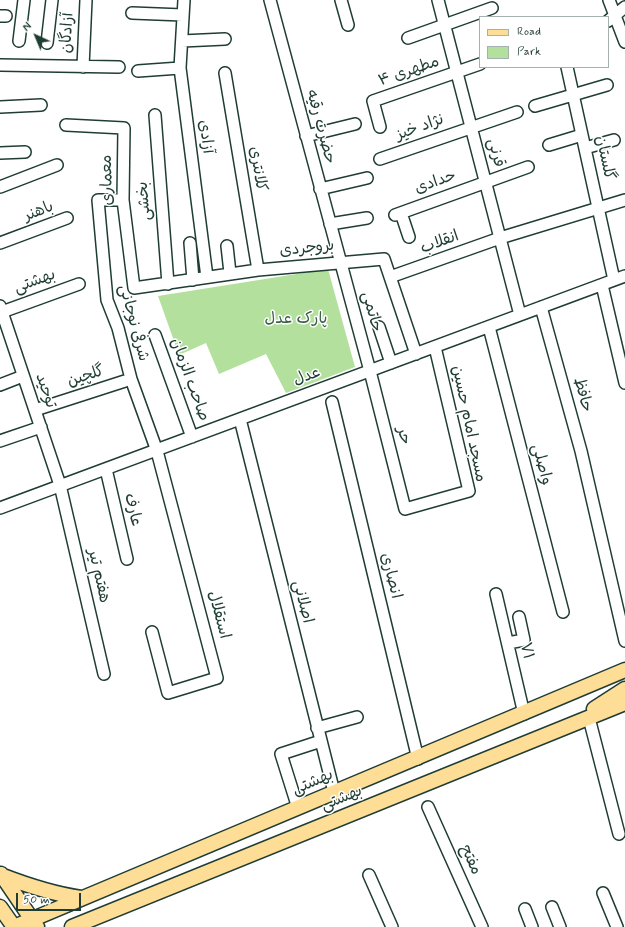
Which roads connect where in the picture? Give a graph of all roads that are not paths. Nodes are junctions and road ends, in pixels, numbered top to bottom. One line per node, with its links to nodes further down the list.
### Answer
1 (24, 0): 18 (street)
2 (52, 0): 21 (street)
3 (86, 0): 24 (street, آزادگان)
4 (184, 0): 12 (street, آزادی)
5 (270, 0): 43 (street, حضرت رقیه)
6 (341, 0): 15 (street)
7 (438, 0): 14 (street, قرنی)
8 (609, 0): 13 (street)
9 (625, 7): 13 (street)
10 (492, 8): 14 (street)
11 (132, 13): 12 (street)
12 (183, 15): 19 (street, آزادی)
13 (612, 18): 20 (street)
14 (445, 24): 16 (street); 30 (street, قرنی)
15 (348, 26)
16 (408, 38)
17 (225, 39): 19 (street)
18 (19, 41)
19 (182, 41): 26 (street, آزادی)
20 (625, 42)
21 (47, 43)
22 (479, 64): 30 (street)
23 (0, 65): 24 (street)
24 (83, 67): 25 (street)
25 (119, 67)
26 (180, 68): 28 (street); 71 (street, آزادی)
27 (567, 68): 32 (street, گلستان)
28 (138, 70)
29 (225, 73): 68 (street, کلانتری)
30 (457, 73): 40 (street, قرنی); 41 (street, مطهری ۴)
31 (607, 85): 32 (street)
32 (573, 95): 34 (street); 42 (street, گلستان)
33 (41, 105): 35 (street)
34 (536, 106)
35 (0, 107)
36 (517, 112): 40 (street, نژاد خیز)
37 (154, 115): 76 (street, بخشی)
38 (355, 124): 43 (street)
39 (66, 125): 56 (street, معماری)
40 (471, 126): 49 (street, نژاد خیز); 53 (street, قرنی)
41 (380, 127)
42 (582, 135): 45 (street); 46 (street, گلستان)
43 (306, 136): 55 (street, حضرت رقیه)
44 (614, 140): 46 (street)
45 (549, 145)
46 (585, 148): 58 (street, گلستان)
47 (0, 152): 48 (street)
48 (25, 152)
49 (380, 159)
50 (57, 165): 54 (street)
51 (528, 167): 53 (street, حدادی)
52 (367, 178): 55 (street)
53 (485, 182): 62 (street, حدادی); 63 (street, قرنی)
54 (0, 187)
55 (320, 189): 61 (street, حضرت رقیه)
56 (123, 200): 78 (street, معماری); 100 (street, شرفی نوجانی)
57 (625, 200): 58 (street, انقلاب)
58 (598, 207): 63 (street, انقلاب); 74 (street, گلستان)
59 (67, 218): 64 (street, باهنر)
60 (367, 218): 61 (street)
61 (330, 224): 67 (street, حضرت رقیه)
62 (409, 237)
63 (500, 238): 72 (street, انقلاب); 81 (street, قرنی)
64 (0, 243)
65 (190, 243): 73 (street)
66 (227, 246): 69 (street)
67 (340, 262): 68 (street, بروجردی); 72 (street, بروجردی); 89 (street, حاتمی)
68 (258, 270): 69 (street, بروجردی)
69 (230, 273): 71 (street, بروجردی)
70 (625, 276): 74 (street, عدل)
71 (207, 277): 73 (street, بروجردی)
72 (390, 277): 87 (street, بروجردی)
73 (194, 280): 76 (street, بروجردی)
74 (614, 280): 77 (street, عدل)
75 (79, 284): 80 (street, بهشتی)
76 (168, 284): 78 (street, بروجردی)
77 (602, 285): 79 (street, عدل); 92 (street)
78 (134, 288)
79 (541, 307): 81 (street, عدل); 110 (street, حافظ)
80 (1, 309): 82 (street, توحید)
81 (520, 315): 83 (street, عدل)
82 (3, 326): 90 (street, توحید)
83 (489, 326): 86 (street, عدل); 107 (street, واصلی)
84 (379, 327): 88 (street)
85 (155, 335): 98 (street, صاحب الزمان)
86 (435, 347): 87 (street, عدل); 104 (street, مسجد امام حسین)
87 (416, 354): 88 (street, عدل)
88 (391, 363): 89 (street, عدل)
89 (370, 371): 96 (street, عدل); 104 (street, حر)
90 (23, 376): 93 (street); 95 (street, توحید)
91 (125, 381): 95 (street, گلچین)
92 (625, 383)
93 (0, 384)
94 (332, 402): 121 (street, انصاری)
95 (35, 410): 97 (street, توحید)
96 (240, 419): 98 (street, عدل); 119 (street, اصلانی)
97 (41, 427): 99 (street); 102 (street, توحید)
98 (192, 437): 100 (street, عدل)
99 (0, 441)
100 (157, 450): 101 (street, عدل); 109 (street, استقلال)
101 (106, 469): 102 (street, عدل); 105 (street, عارف)
102 (60, 485): 103 (street, عدل); 113 (street, هفتم تیر)
103 (0, 508)
104 (405, 508)
105 (127, 558)
106 (496, 594): 111 (street, ۷۱)
107 (563, 612)
108 (518, 617): 111 (street)
109 (152, 632)
110 (625, 641)
111 (508, 643): 116 (street, ۷۱)
112 (625, 670): 116 (main road, بهشتى)
113 (104, 674)
114 (625, 689): 118 (main road)
115 (625, 703): 118 (main road, بهشتی)
116 (524, 714): 121 (main road, بهشتى)
117 (356, 717): 119 (street)
118 (582, 720): 125 (street); 134 (main road, بهشتی)
119 (317, 728): 120 (street, اصلانی)
120 (321, 741): 122 (street, اصلانی); 124 (street)
121 (418, 758): 122 (main road, بهشتى)
122 (334, 792): 124 (main road, بهشتى)
123 (428, 807): 137 (street, مفتح)
124 (298, 808): 129 (main road, بهشتى)
125 (619, 834)
126 (2, 874): 129 (main road); 133 (main road)
127 (370, 875): 136 (street)
128 (603, 893): 140 (street)
129 (84, 898): 133 (main road, بهشتى)
130 (0, 907): 135 (main road)
131 (552, 907): 139 (street)
132 (525, 909): 138 (street)
133 (34, 923): 135 (main road, بهشتى)
134 (79, 925)
135 (14, 927)
136 (392, 927)
137 (482, 927)
138 (532, 927)
139 (560, 927)
140 (617, 927)

